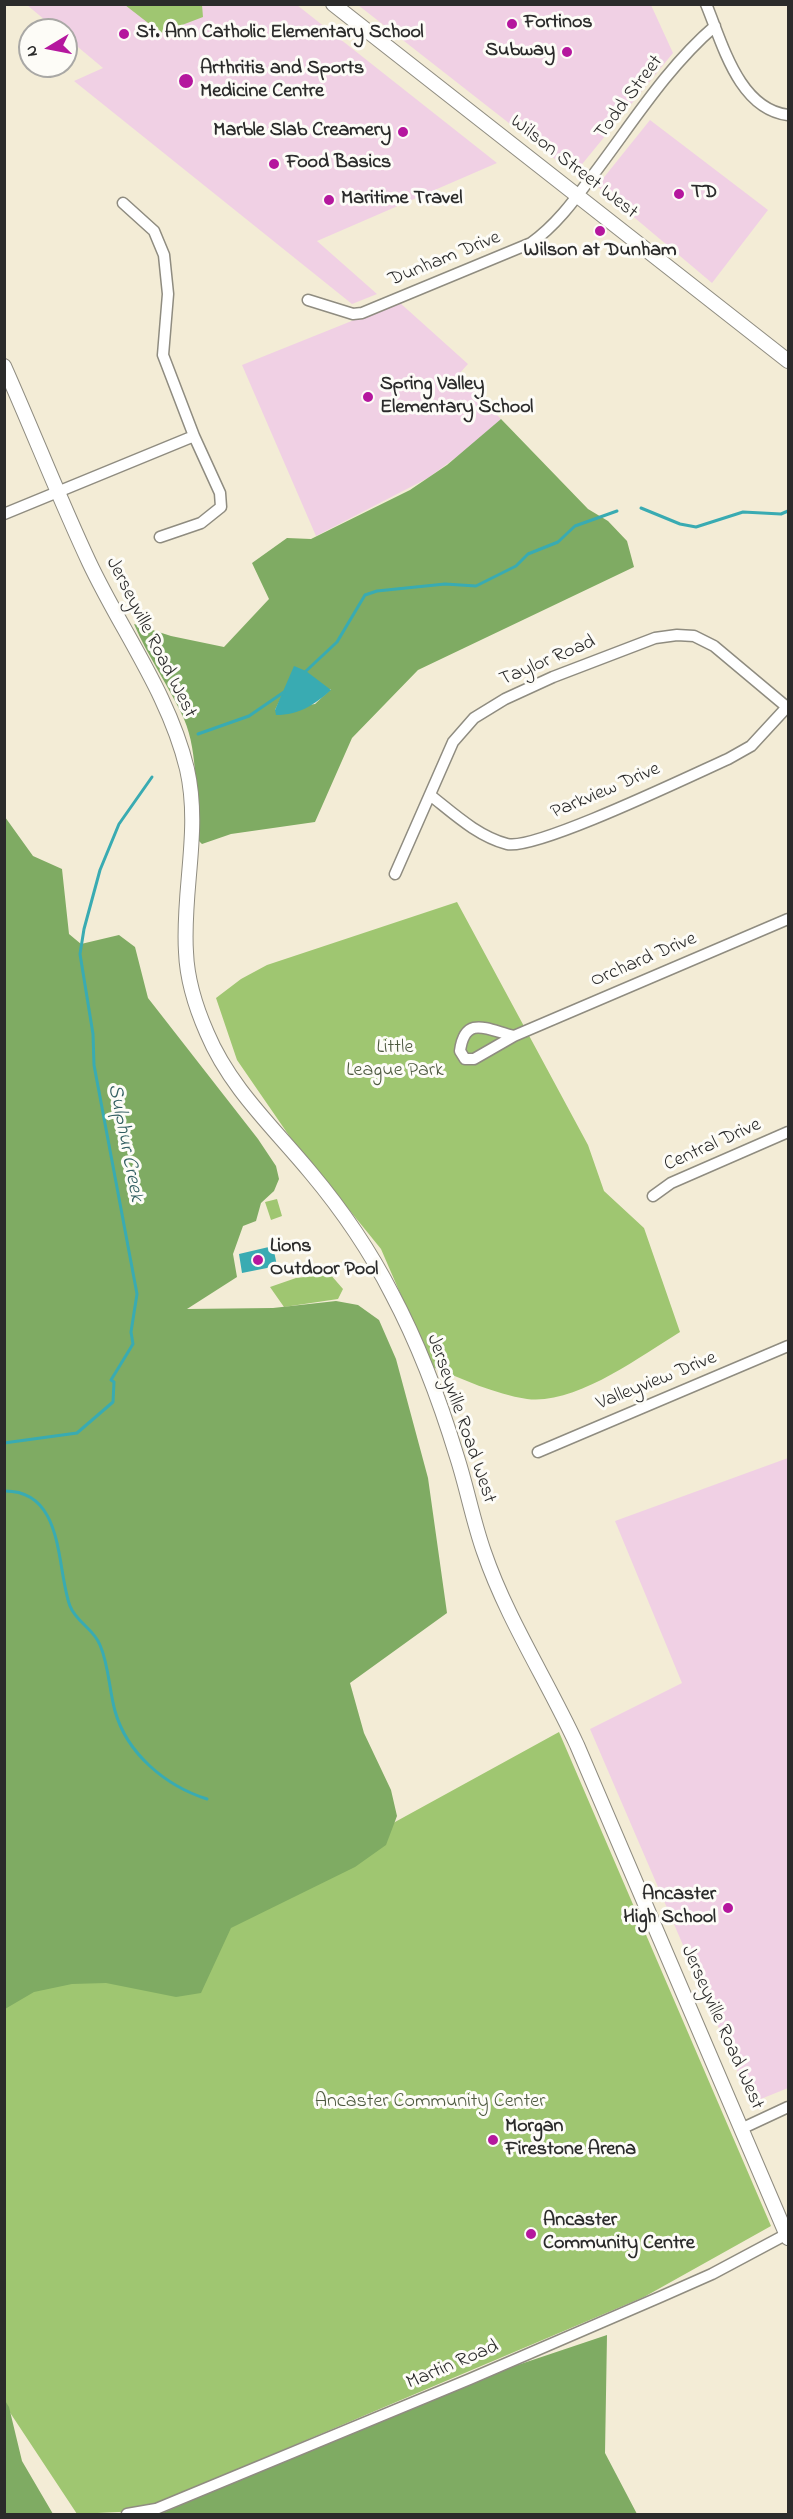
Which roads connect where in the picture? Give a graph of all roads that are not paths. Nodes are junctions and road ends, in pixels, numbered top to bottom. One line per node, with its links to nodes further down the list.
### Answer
1 (333, 4): 5 (main road, Wilson Street West)
2 (706, 4): 3 (street)
3 (715, 26): 4 (street); 5 (street, Todd Street)
4 (789, 115)
5 (578, 195): 7 (street, Dunham Drive); 8 (main road, Wilson Street West)
6 (123, 202): 10 (street)
7 (308, 300)
8 (789, 361)
9 (4, 366): 11 (main road, Jerseyville Road West)
10 (194, 436): 11 (street); 13 (street)
11 (59, 491): 12 (street); 24 (main road, Jerseyville Road West)
12 (4, 514)
13 (160, 537)
14 (788, 707): 15 (street, Parkview Drive); 15 (street, Taylor Road)
15 (430, 795): 16 (street, Taylor Road)
16 (395, 874)
17 (789, 919): 18 (street, Orchard Drive)
18 (514, 1036): 18 (street, Orchard Drive)
19 (789, 1132): 20 (street, Central Drive)
20 (653, 1196)
21 (789, 1346): 22 (street, Valleyview Drive)
22 (538, 1452)
23 (789, 2107): 24 (street)
24 (743, 2128): 25 (main road, Jerseyville Road West)
25 (788, 2236): 26 (street, Martin Road)
26 (127, 2514)

